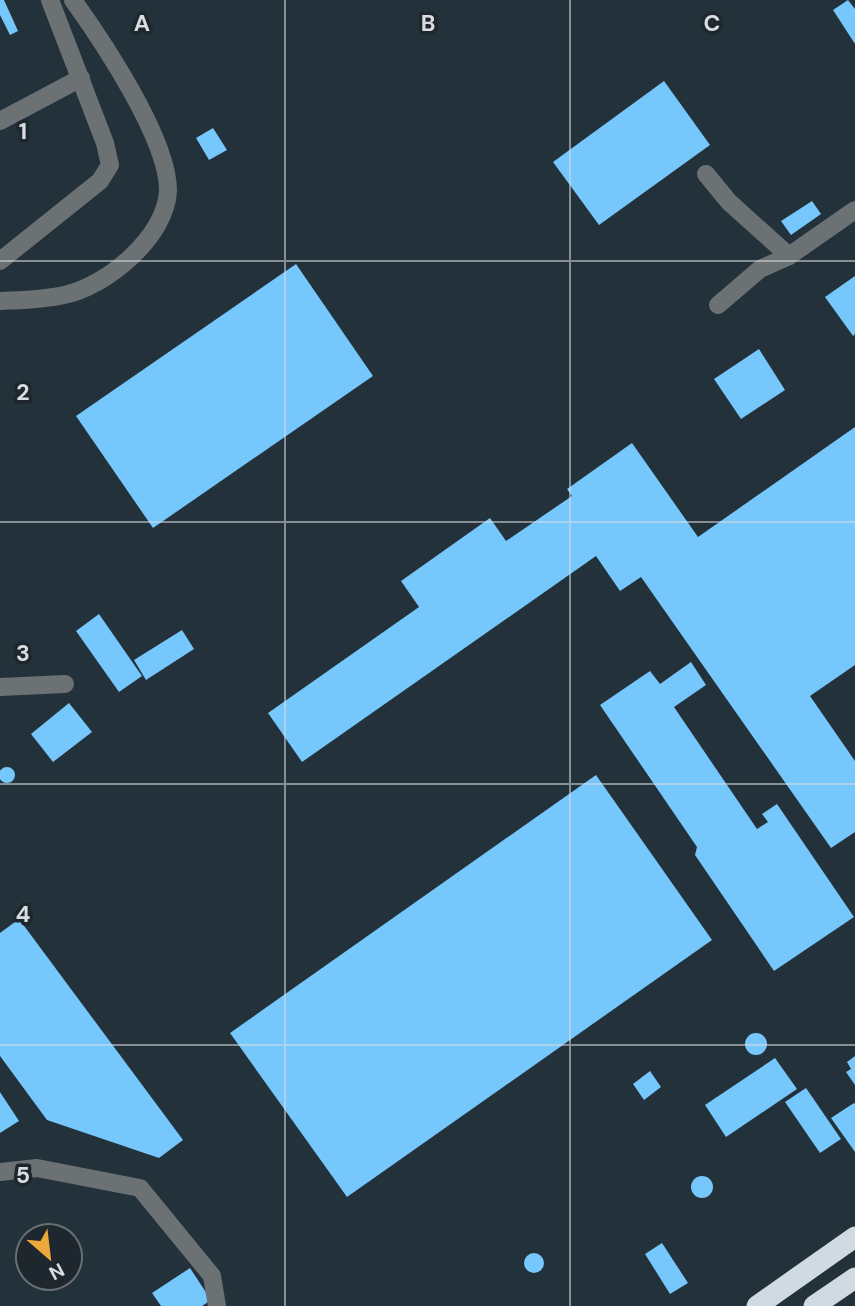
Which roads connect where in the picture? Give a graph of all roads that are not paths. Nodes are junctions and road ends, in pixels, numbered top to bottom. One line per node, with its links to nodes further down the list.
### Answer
1 (50, 0): 3 (lane)
2 (73, 0): 9 (lane)
3 (81, 78): 4 (lane); 8 (lane)
4 (0, 121)
5 (706, 174): 7 (lane)
6 (855, 210): 7 (lane)
7 (789, 256): 10 (lane)
8 (0, 261)
9 (0, 301)
10 (718, 305)
11 (65, 684): 12 (lane)
12 (0, 687)
13 (0, 1172): 16 (lane)
14 (855, 1237): 17 (highway)
15 (855, 1278): 18 (highway)
16 (217, 1306)
17 (757, 1306)
18 (814, 1306)

